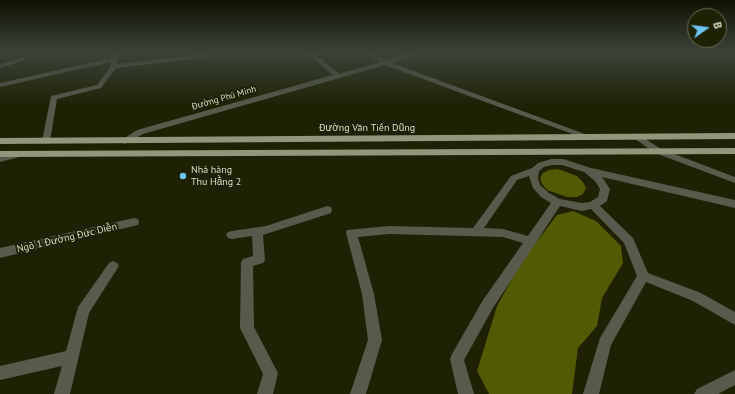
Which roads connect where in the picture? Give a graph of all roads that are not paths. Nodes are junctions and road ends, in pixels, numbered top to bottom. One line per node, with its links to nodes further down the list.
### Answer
1 (64, 70): 7 (street)
2 (108, 70): 12 (street)
3 (332, 70): 6 (street)
4 (354, 70): 6 (street, Đường Phú Minh)
5 (407, 70): 9 (street)
6 (337, 75): 13 (street, Đường Phú Minh)
7 (0, 85)
8 (735, 136): 10 (main road, Đường Văn Tiến Dũng)
9 (589, 137): 10 (main road, Đường Văn Tiến Dũng); 13 (main road, Đường Văn Tiến Dũng)
10 (638, 137): 14 (street)
11 (0, 141): 12 (main road, Đường Văn Tiến Dũng)
12 (46, 141): 13 (main road, Đường Văn Tiến Dũng)
13 (124, 141)
14 (658, 151): 15 (main road); 16 (main road); 23 (street)
15 (735, 151)
16 (570, 152): 18 (main road); 20 (street)
17 (0, 154): 18 (main road)
18 (20, 154): 19 (street)
19 (0, 159)
20 (563, 162): 21 (street); 22 (street)
21 (535, 170): 24 (street); 30 (street)
22 (586, 170): 25 (street); 26 (street)
23 (735, 180)
24 (557, 202): 26 (street); 32 (street)
25 (735, 204)
26 (593, 205): 35 (street)
27 (328, 210): 29 (street)
28 (134, 222): 33 (street, Ngõ 1 Đường Đức Diễn)
29 (257, 232): 31 (street); 41 (street)
30 (476, 232): 32 (street); 42 (street)
31 (232, 235)
32 (530, 240): 43 (street)
33 (0, 253)
34 (113, 266): 37 (street)
35 (643, 276): 36 (street); 44 (street)
36 (735, 319)
37 (72, 356): 38 (street); 40 (street)
38 (0, 373)
39 (735, 377): 45 (street)
40 (62, 394)
41 (264, 394)
42 (358, 394)
43 (466, 394)
44 (591, 394)
45 (702, 394)

